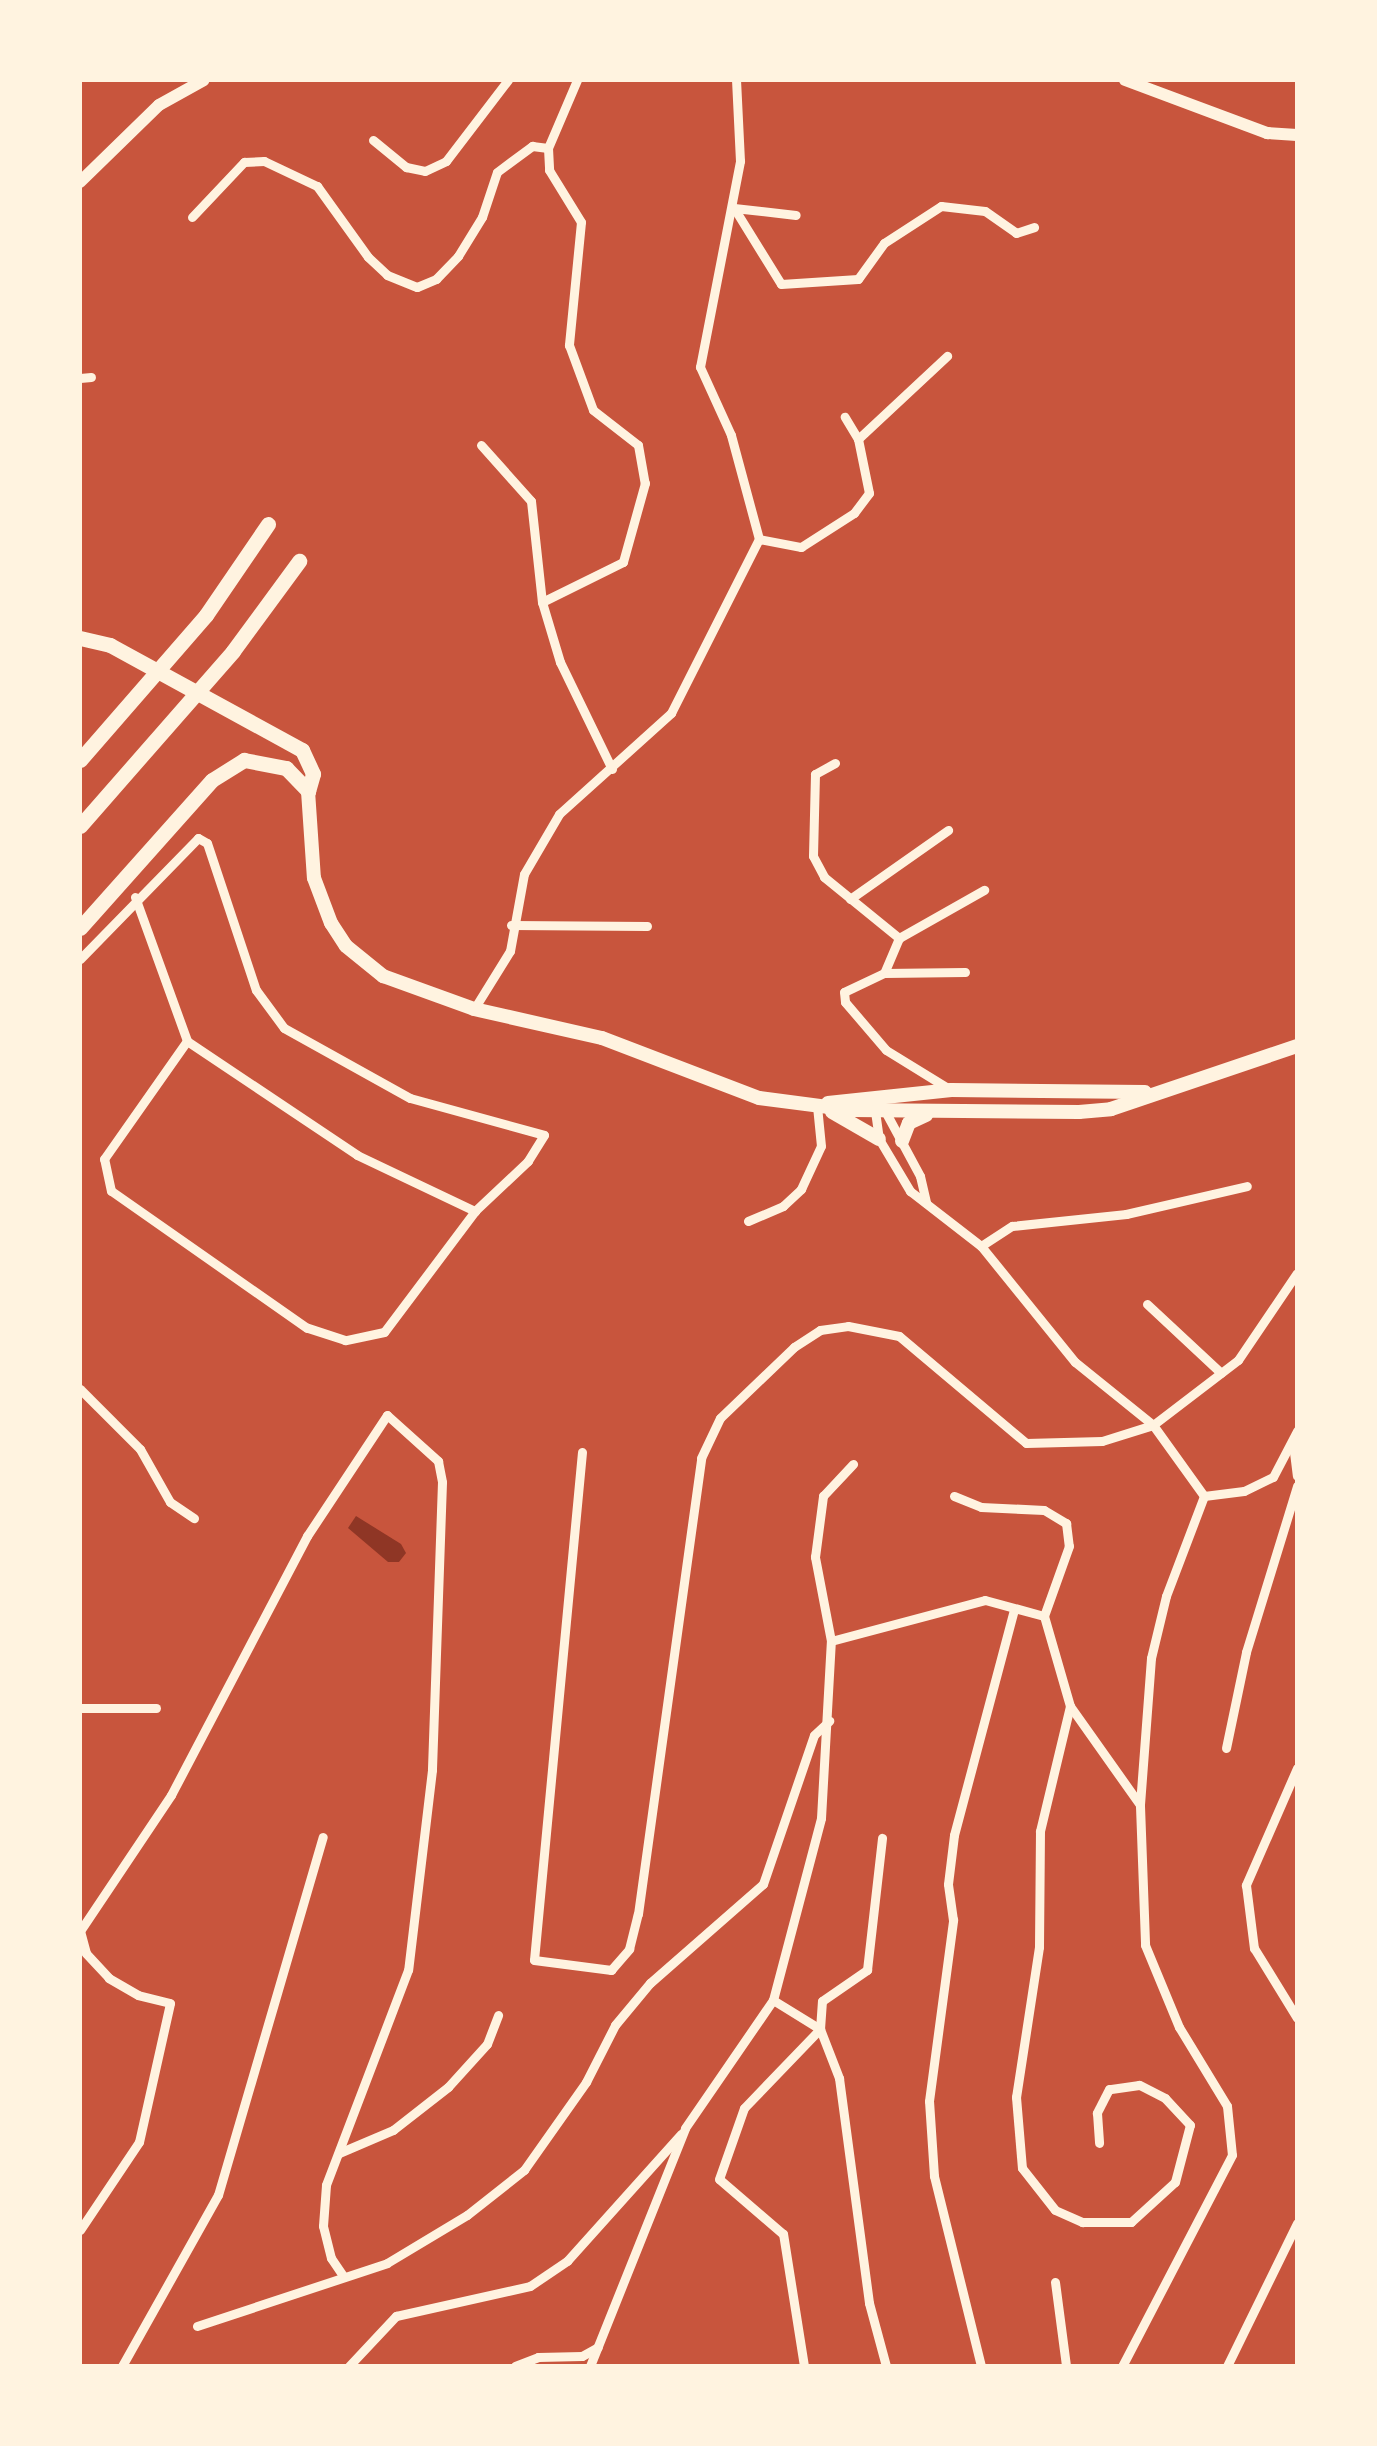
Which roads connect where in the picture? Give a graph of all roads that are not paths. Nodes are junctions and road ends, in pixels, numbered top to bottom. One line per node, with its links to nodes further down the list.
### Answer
1 (204, 80): 9 (main road)
2 (508, 80): 7 (street)
3 (578, 80): 8 (street)
4 (736, 80): 10 (street)
5 (1125, 80): 6 (main road)
6 (1297, 135)
7 (373, 140)
8 (548, 148): 12 (street); 21 (street)
9 (80, 182)
10 (734, 208): 11 (street); 13 (street); 19 (street)
11 (796, 214)
12 (192, 217)
13 (1034, 227)
14 (946, 356): 16 (street)
15 (845, 417): 16 (street)
16 (858, 439): 19 (street)
17 (481, 445): 21 (street)
18 (268, 524): 23 (highway)
19 (759, 539): 25 (street)
20 (299, 561): 27 (highway)
21 (542, 602): 25 (street)
22 (80, 638): 26 (highway)
23 (80, 760)
24 (836, 762): 31 (street)
25 (612, 769): 32 (street)
26 (308, 791): 34 (highway); 39 (main road)
27 (80, 826)
28 (948, 830): 31 (street)
29 (984, 890): 35 (street)
30 (136, 898): 36 (street); 40 (street); 52 (street)
31 (850, 898): 35 (street)
32 (511, 925): 33 (street); 39 (street)
33 (647, 926)
34 (80, 928)
35 (899, 938): 38 (street)
36 (80, 959)
37 (965, 972): 38 (street)
38 (884, 973): 43 (street)
39 (474, 1010): 46 (main road)
40 (187, 1041): 52 (street); 52 (street)
41 (1297, 1046): 44 (main road)
42 (1010, 1089): 43 (main road); 44 (main road); 45 (main road)
43 (952, 1090): 45 (main road)
44 (1157, 1093): 47 (main road)
45 (879, 1105): 46 (main road); 47 (main road); 48 (street); 49 (street)
46 (817, 1106): 48 (main road); 53 (street)
47 (933, 1112): 49 (main road)
48 (879, 1139): 51 (street)
49 (902, 1142): 51 (street)
50 (1247, 1186): 54 (street)
51 (926, 1204): 54 (street)
52 (475, 1211)
53 (748, 1221)
54 (980, 1246): 59 (street)
55 (1297, 1273): 57 (street)
56 (1148, 1304): 57 (street)
57 (1221, 1373): 59 (street)
58 (80, 1388): 68 (street)
59 (1153, 1425): 62 (street); 67 (street)
60 (1297, 1431): 61 (street)
61 (1292, 1442): 64 (street); 67 (street)
62 (582, 1452)
63 (853, 1464): 71 (street)
64 (1297, 1476)
65 (1297, 1486): 76 (street)
66 (954, 1496): 70 (street)
67 (1204, 1496): 78 (street)
68 (194, 1518)
69 (1014, 1610): 70 (street); 71 (street); 101 (street)
70 (1044, 1616): 72 (street)
71 (831, 1642): 75 (street)
72 (1070, 1706): 78 (street); 87 (street)
73 (80, 1708): 74 (street)
74 (156, 1708)
75 (829, 1721): 82 (street); 91 (street)
76 (1226, 1748)
77 (1297, 1768): 84 (street)
78 (1140, 1806): 103 (street)
79 (324, 1837): 95 (street)
80 (882, 1838): 85 (street)
81 (80, 1931): 88 (street); 90 (street)
82 (773, 2000): 85 (street); 86 (street)
83 (498, 2015): 88 (street)
84 (1297, 2018)
85 (820, 2029): 99 (street); 100 (street)
86 (686, 2128): 94 (street); 96 (street)
87 (1100, 2143)
88 (339, 2153): 91 (street)
89 (1297, 2224): 104 (street)
90 (80, 2230)
91 (344, 2277): 93 (street)
92 (1055, 2282): 102 (street)
93 (197, 2326)
94 (601, 2345): 97 (street); 98 (street)
95 (122, 2366)
96 (350, 2366)
97 (515, 2366)
98 (590, 2366)
99 (804, 2366)
100 (886, 2366)
101 (981, 2366)
102 (1066, 2366)
103 (1122, 2366)
104 (1227, 2366)

